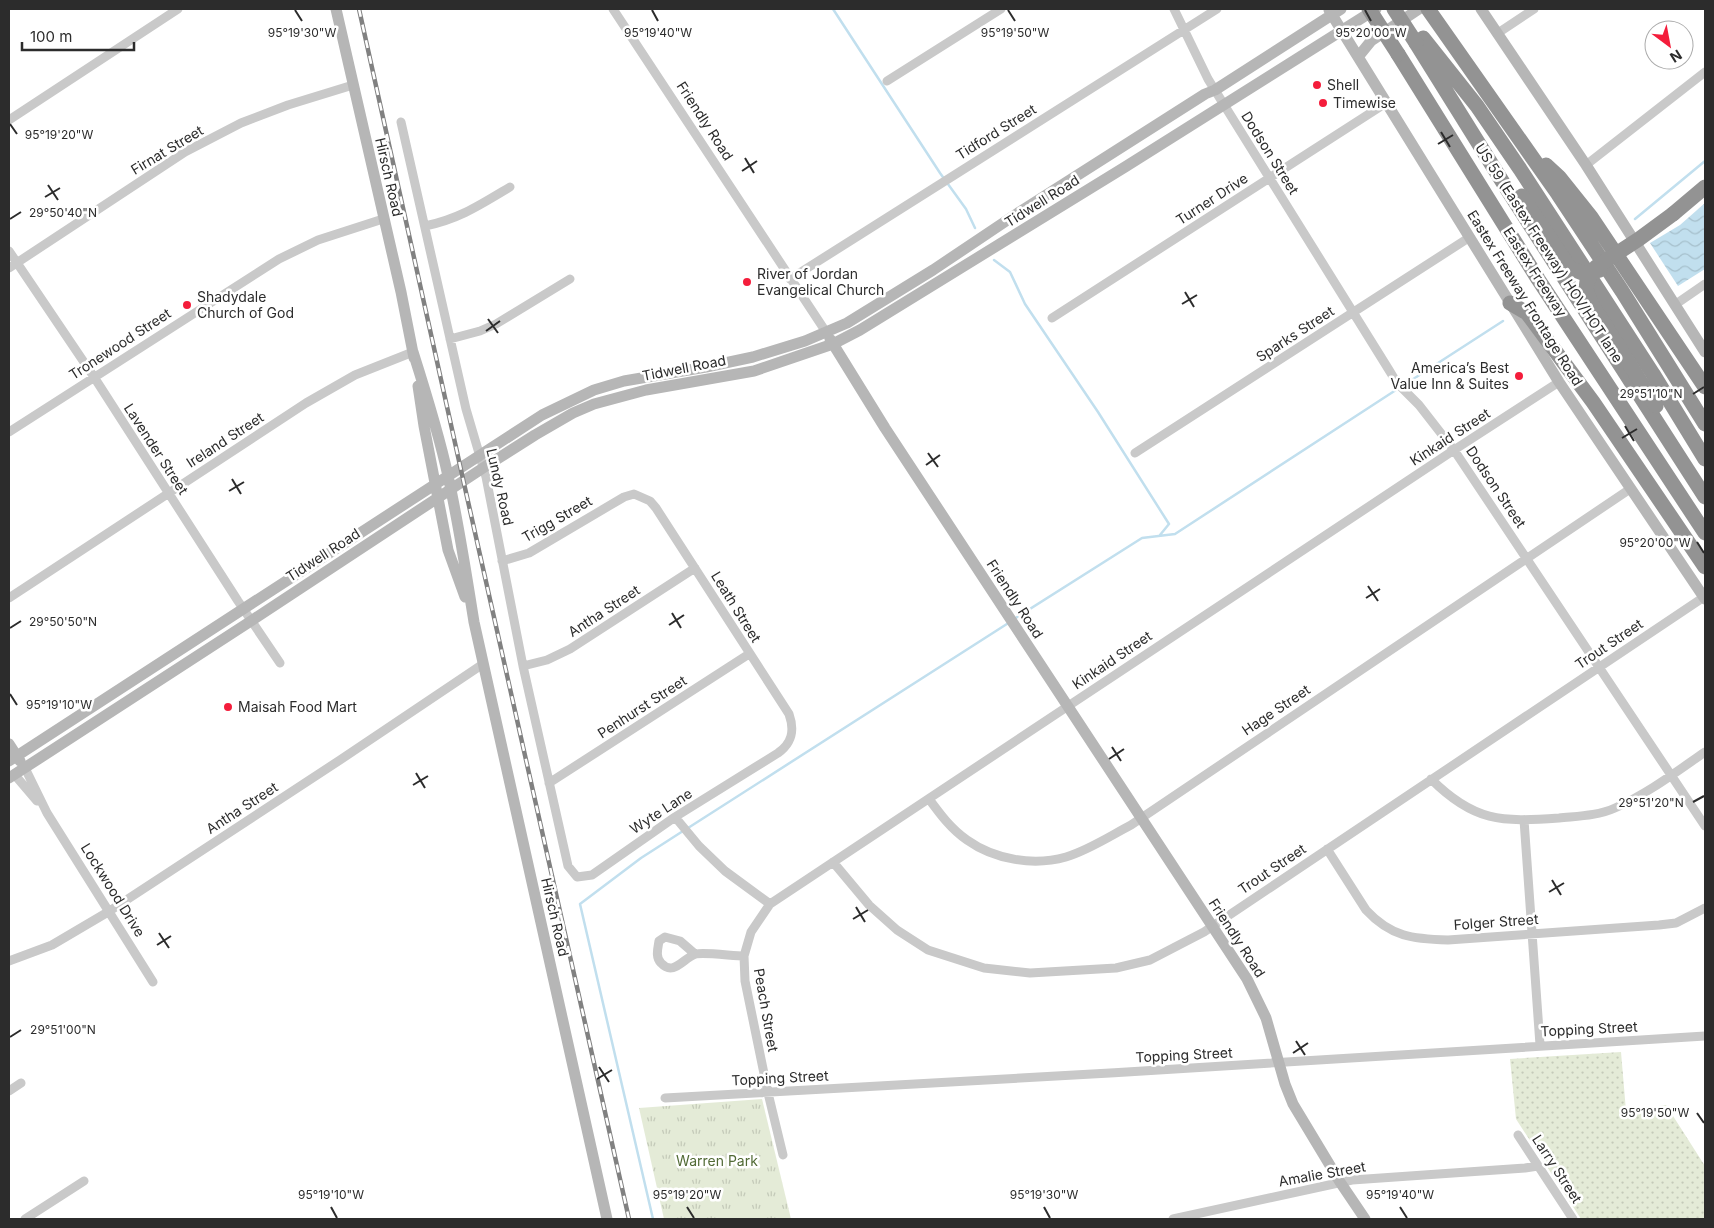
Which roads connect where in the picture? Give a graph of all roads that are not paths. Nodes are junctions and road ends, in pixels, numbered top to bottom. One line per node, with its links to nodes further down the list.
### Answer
1 (178, 9): 27 (street)
2 (336, 9): 23 (main road, Hirsch Road)
3 (613, 9): 46 (street, Friendly Road)
4 (1001, 9): 22 (street)
5 (1174, 9): 16 (street, Dodson Street)
6 (1217, 9): 16 (street, Tidford Street)
7 (1369, 9): 82 (highway, Eastex Freeway, bridge)
8 (1376, 9): 17 (main road, Tidwell Road)
9 (1394, 9): 19 (highway, US 59 (Eastex Freeway) HOV/HOT lane, bridge)
10 (1403, 9): 19 (highway)
11 (1418, 9): 20 (main road)
12 (1428, 9): 29 (highway)
13 (1481, 9): 18 (main road)
14 (1534, 9): 18 (street)
15 (1333, 11): 17 (main road, Eastex Freeway Frontage Road); 24 (main road, Tidwell Road)
16 (1184, 29): 24 (street, Dodson Street); 46 (street, Tidford Street)
17 (1341, 31): 20 (main road, Eastex Freeway Frontage Road); 26 (main road, Tidwell Road)
18 (1498, 33): 31 (main road)
19 (1420, 40): 43 (highway); 70 (highway); 79 (highway, US 59 (Eastex Freeway) HOV/HOT lane)
20 (1358, 57): 25 (main road, Eastex Freeway Frontage Road)
21 (1705, 72): 31 (street)
22 (887, 81)
23 (353, 85): 38 (main road, Hirsch Road); 42 (street, Firnat Street)
24 (1215, 90): 26 (street, Dodson Street); 30 (main road, Tidwell Road)
25 (1386, 103): 33 (street, Turner Drive); 40 (main road, Eastex Freeway Frontage Road)
26 (1224, 105): 32 (main road, Tidwell Road); 33 (street, Dodson Street)
27 (9, 120)
28 (401, 122): 39 (street, Lundy Road)
29 (1525, 145): 61 (highway); 65 (highway)
30 (1114, 151): 32 (main road); 44 (main road, Tidwell Road)
31 (1586, 165): 50 (main road)
32 (1125, 167): 47 (main road, Tidwell Road)
33 (1270, 178): 51 (street, Dodson Street); 52 (street, Turner Drive)
34 (510, 187): 39 (street)
35 (1705, 187): 37 (highway)
36 (1705, 195): 37 (highway)
37 (1674, 216): 43 (highway, bridge)
38 (383, 219): 56 (main road, Hirsch Road); 59 (street, Tronewood Street)
39 (425, 226): 54 (street, Lundy Road)
40 (1470, 238): 49 (main road, Eastex Freeway Frontage Road); 51 (street, Sparks Street)
41 (9, 251): 42 (street, Lavender Street)
42 (12, 265): 59 (street, Lavender Street)
43 (1600, 268): 64 (highway, bridge)
44 (933, 270): 47 (main road); 53 (main road, Tidwell Road)
45 (570, 279): 54 (street)
46 (790, 279): 53 (street, Friendly Road)
47 (940, 280): 55 (main road, Tidwell Road)
48 (1705, 284): 50 (street)
49 (1510, 302): 60 (main road, Eastex Freeway Frontage Road); 86 (highway)
50 (1676, 304): 57 (main road)
51 (1354, 312): 67 (street, Dodson Street); 68 (street, Sparks Street)
52 (1052, 318)
53 (826, 332): 55 (main road, Friendly Road); 58 (main road, Tidwell Road)
54 (450, 339): 69 (street, Lundy Road)
55 (833, 344): 58 (main road, Tidwell Road); 101 (main road, Friendly Road)
56 (413, 352): 73 (main road, Hirsch Road); 74 (main road, Hirsch Road); 78 (street, Ireland Street)
57 (1705, 352)
58 (707, 373): 62 (main road, Tidwell Road); 63 (main road, Tidwell Road)
59 (94, 377): 66 (street, Tronewood Street); 78 (street, Lavender Street)
60 (1559, 382): 67 (street, Kinkaid Street); 76 (main road, Eastex Freeway Frontage Road)
61 (1705, 387)
62 (590, 392): 63 (main road); 69 (main road, Tidwell Road)
63 (594, 404): 71 (main road, Tidwell Road)
64 (1658, 405): 72 (highway); 75 (highway)
65 (1705, 424)
66 (9, 432)
67 (1454, 450): 84 (street, Dodson Street); 101 (street, Kinkaid Street)
68 (1135, 453)
69 (479, 454): 71 (street, Lundy Road); 73 (main road, Tidwell Road)
70 (1705, 460)
71 (483, 468): 77 (main road, Tidwell Road); 85 (street, Lundy Road)
72 (1705, 474)
73 (448, 476): 74 (main road, Tidwell Road); 77 (main road, Hirsch Road)
74 (435, 484): 81 (main road, Hirsch Road); 83 (main road, Tidwell Road)
75 (1705, 484)
76 (1630, 489): 84 (street, Hage Street); 90 (main road, Eastex Freeway Frontage Road)
77 (451, 490): 81 (main road, Tidwell Road); 93 (main road, Hirsch Road)
78 (168, 493): 89 (street, Ireland Street); 91 (street, Lavender Street)
79 (1705, 496)
80 (624, 497): 85 (street, Trigg Street); 87 (street, Leath Street)
81 (438, 498): 88 (main road, Tidwell Road); 93 (main road, Hirsch Road)
82 (1705, 533)
83 (322, 558): 88 (main road); 91 (main road, Tidwell Road)
84 (1527, 558): 98 (street, Dodson Street); 113 (street, Hage Street)
85 (502, 561): 97 (street, Lundy Road)
86 (1703, 563)
87 (695, 568): 94 (street, Leath Street); 97 (street, Antha Street)
88 (330, 569): 92 (main road, Tidwell Road)
89 (9, 598)
90 (1705, 598): 98 (street, Trout Street)
91 (243, 609): 92 (street, Lavender Street); 99 (main road, Tidwell Road)
92 (251, 621): 95 (street, Lavender Street); 100 (main road, Tidwell Road)
93 (474, 622): 96 (main road, Hirsch Road)
94 (749, 654): 104 (street, Leath Street); 110 (street, Penhurst Street)
95 (280, 663)
96 (483, 664): 122 (street, Antha Street); 142 (main road, Hirsch Road)
97 (523, 666): 110 (street, Lundy Road)
98 (1600, 666): 108 (street, Dodson Street); 109 (street, Trout Street)
99 (127, 686): 100 (main road); 105 (main road, Tidwell Road)
100 (134, 697): 106 (main road, Tidwell Road)
101 (1067, 707): 111 (street, Kinkaid Street); 113 (main road, Friendly Road)
102 (9, 744): 105 (main road, Lockwood Drive)
103 (1705, 752): 108 (street)
104 (776, 754): 115 (street, Wyte Lane)
105 (13, 759): 106 (main road, Lockwood Drive)
106 (25, 768): 107 (main road, Tidwell Road); 112 (street, Lockwood Drive)
107 (11, 773): 112 (street, Lockwood Drive)
108 (1671, 775): 114 (street); 116 (street, Dodson Street)
109 (1431, 779): 114 (street); 117 (street, Trout Street)
110 (549, 783): 118 (street, Lundy Road)
111 (929, 799): 113 (street, Hage Street); 119 (street, Kinkaid Street)
112 (47, 813): 122 (street, Lockwood Drive)
113 (1141, 818): 123 (main road, Friendly Road)
114 (1524, 820): 124 (street)
115 (678, 821): 118 (street, Wyte Lane); 120 (street)
116 (1705, 826)
117 (1326, 849): 123 (street, Trout Street); 124 (street, Folger Street)
118 (567, 860)
119 (833, 862): 120 (street, Kinkaid Street); 123 (street, Trout Street)
120 (770, 904): 126 (street, Kinkaid Street)
121 (1705, 908): 124 (street, Folger Street)
122 (108, 912): 127 (street, Antha Street); 128 (street, Lockwood Drive)
123 (1212, 926): 131 (main road, Friendly Road)
124 (1533, 934): 130 (street)
125 (696, 954): 126 (street)
126 (744, 956): 134 (street, Peach Street)
127 (9, 961)
128 (153, 982)
129 (1705, 1036): 130 (street, Topping Street)
130 (1540, 1045): 131 (street, Topping Street)
131 (1279, 1064): 134 (street, Topping Street); 140 (main road, Friendly Road)
132 (21, 1083): 133 (street)
133 (9, 1091)
134 (768, 1093): 135 (street, Topping Street); 137 (street, Peach Street)
135 (665, 1098)
136 (1518, 1135): 138 (street, Larry Street)
137 (782, 1155)
138 (1538, 1166): 140 (street, Amalie Street); 145 (street, Larry Street)
139 (84, 1181): 141 (street)
140 (1340, 1182): 143 (street, Amalie Street); 144 (main road, Friendly Road)
141 (24, 1219)
142 (607, 1219)
143 (1173, 1219)
144 (1364, 1219)
145 (1573, 1219)

